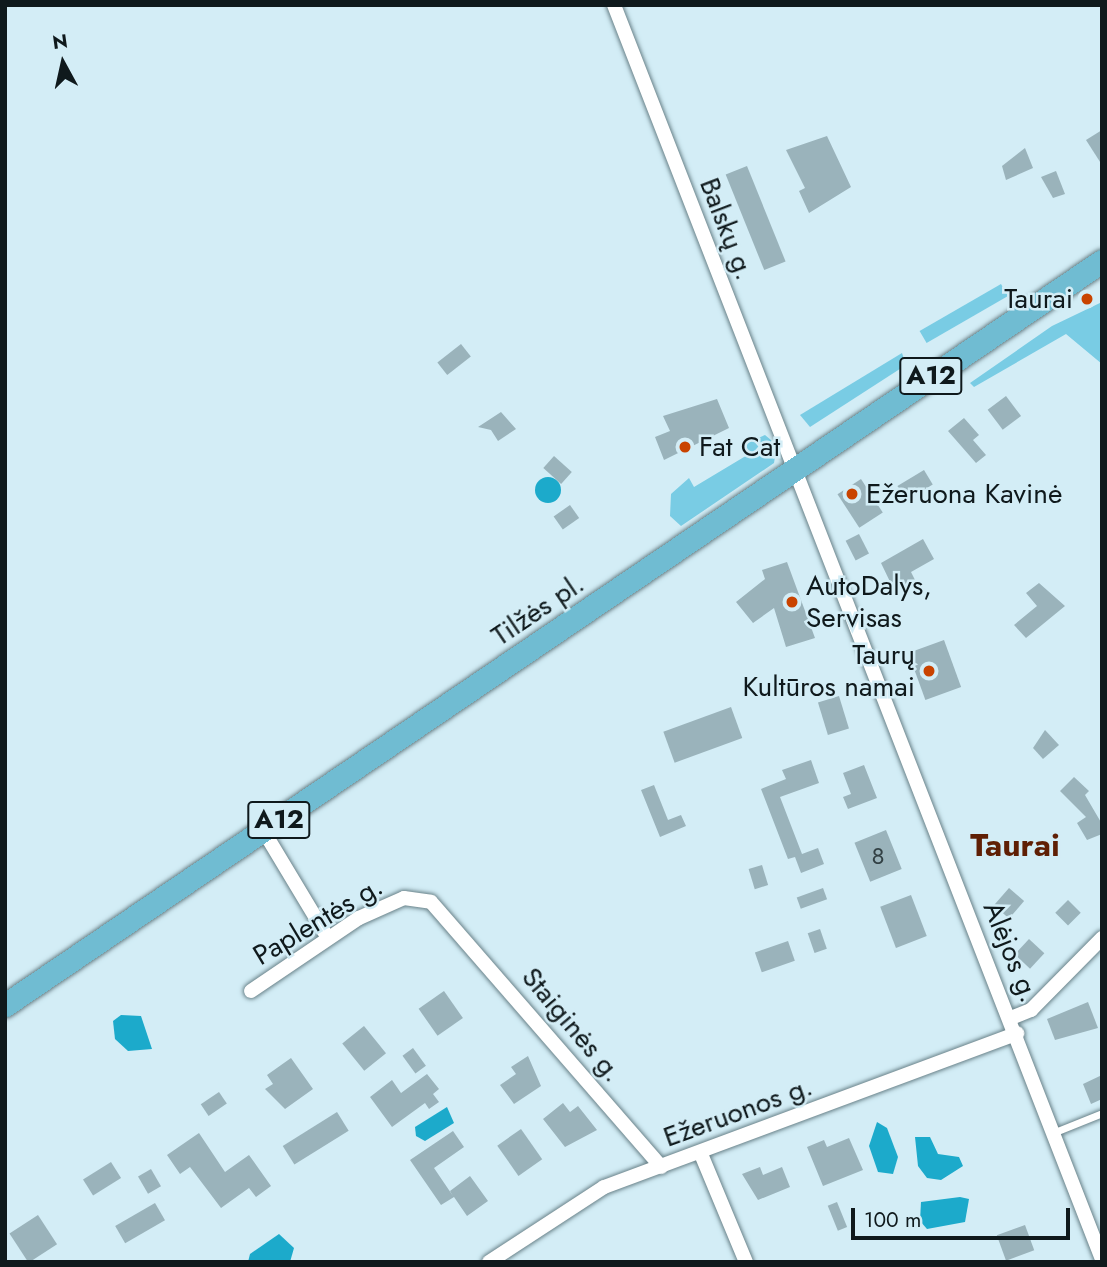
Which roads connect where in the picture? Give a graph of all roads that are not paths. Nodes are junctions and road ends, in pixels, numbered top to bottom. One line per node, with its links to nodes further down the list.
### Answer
1 (614, 5): 3 (street, Balskų g.)
2 (1102, 261): 3 (highway, Tilžės pl. / A12)
3 (799, 469): 4 (highway, Tilžės pl. / A12); 10 (street, Alėjos g.)
4 (263, 830): 6 (street); 9 (highway, Tilžės pl. / A12)
5 (447, 916): 6 (street, Paplentės g.); 15 (street, Staiginės g.)
6 (328, 938): 8 (street, Paplentės g.)
7 (1102, 938): 10 (street)
8 (251, 991)
9 (5, 1005)
10 (1011, 1018): 11 (street, Alėjos g.)
11 (1017, 1033): 13 (street, Alėjos g.); 14 (street, Ežeruonos g.)
12 (1102, 1113): 13 (lane)
13 (1055, 1132): 16 (street, Alėjos g.)
14 (701, 1154): 15 (street, Ežeruonos g.); 18 (street)
15 (660, 1167): 17 (street, Ežeruonos g.)
16 (1102, 1259)
17 (489, 1262)
18 (746, 1262)

